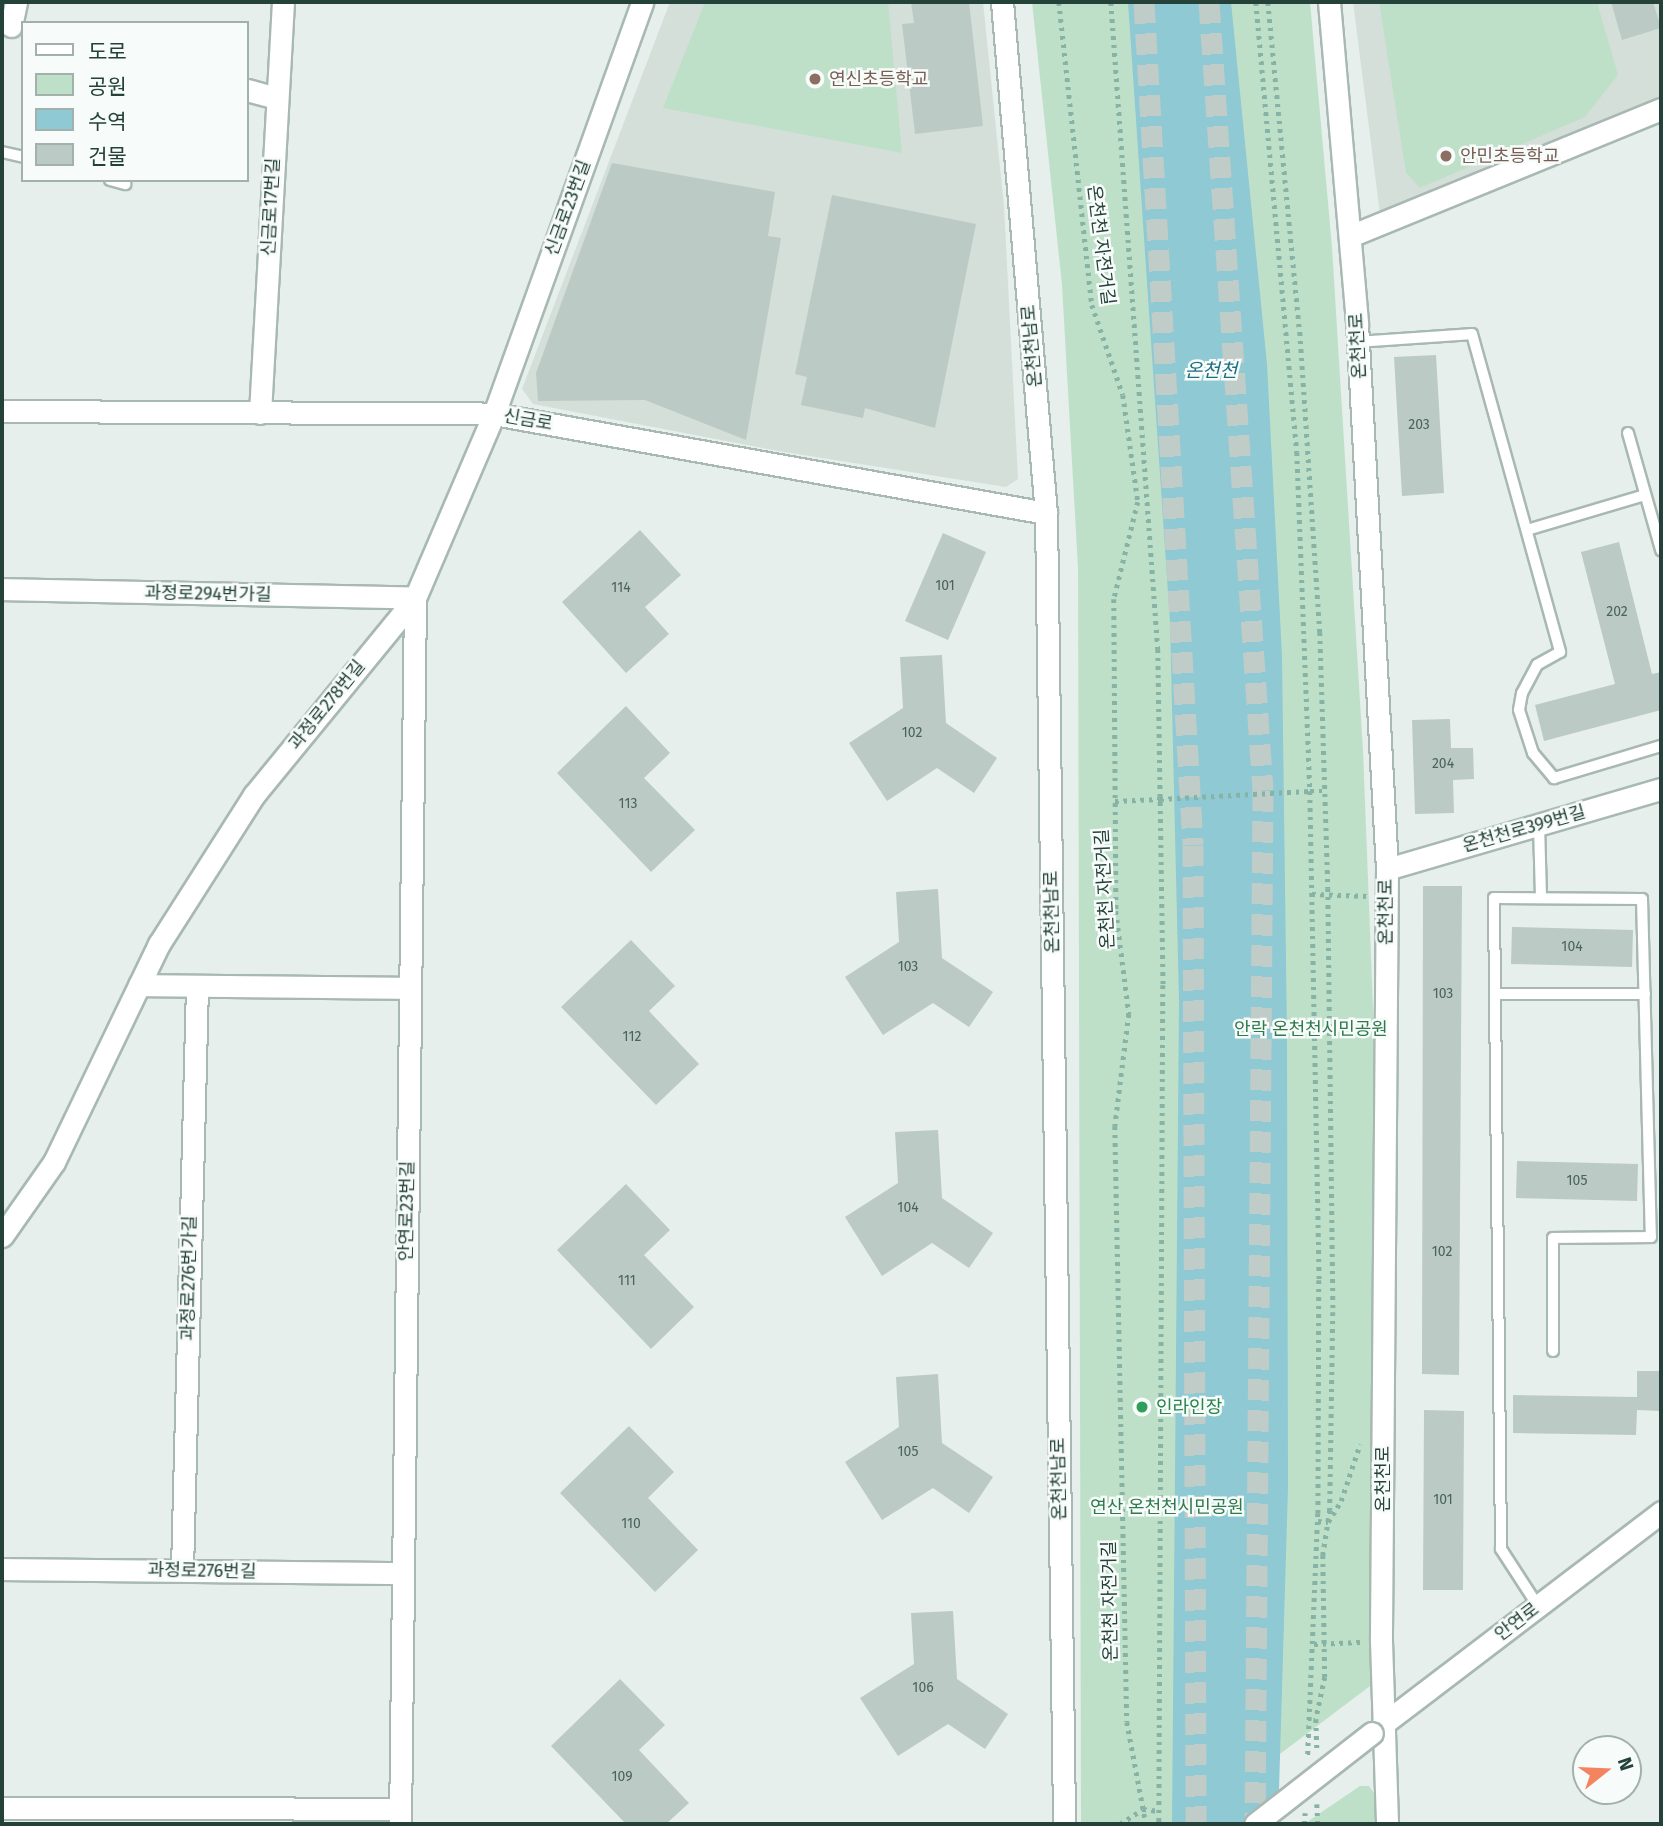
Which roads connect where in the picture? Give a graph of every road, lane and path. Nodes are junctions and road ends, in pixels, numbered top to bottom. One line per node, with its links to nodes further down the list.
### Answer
1 (16, 2): 10 (street)
2 (284, 2): 12 (street, 신금로17번길)
3 (642, 2): 22 (street, 신금로23번길)
4 (1002, 2): 25 (street, 온천천남로)
5 (1059, 2): 35 (path, 온천천 자전거길)
6 (1111, 2): 34 (path)
7 (1256, 2): 32 (path)
8 (1268, 2): 33 (path)
9 (1329, 2): 18 (street, 온천천로)
10 (12, 26)
11 (248, 90): 12 (street)
12 (277, 98): 21 (street, 신금로17번길)
13 (1661, 110): 18 (street)
14 (2, 152): 15 (lane)
15 (21, 157)
16 (118, 182): 17 (lane)
17 (125, 184)
18 (1350, 236): 19 (street, 온천천로)
19 (1358, 342): 26 (lane); 37 (street, 온천천로)
20 (2, 411): 21 (street, 신금로)
21 (260, 413): 22 (street, 신금로)
22 (495, 414): 25 (street, 신금로); 29 (street, 과정로278번길)
23 (1628, 433): 24 (lane)
24 (1645, 495): 26 (lane); 27 (lane)
25 (1046, 513): 68 (street, 온천천남로)
26 (1527, 530): 30 (lane)
27 (1661, 546)
28 (2, 589): 29 (street, 과정로294번가길)
29 (415, 598): 42 (street, 과정로278번길); 44 (street, 안연로23번길)
30 (1661, 746)
31 (1661, 789): 36 (street, 온천천로399번길)
32 (1310, 791): 33 (path); 34 (path, bridge); 38 (path)
33 (1325, 792): 39 (path)
34 (1160, 799): 35 (path); 66 (path)
35 (1115, 802): 65 (path, 온천천 자전거길)
36 (1539, 825): 37 (street, 온천천로399번길); 41 (lane)
37 (1387, 869): 40 (street, 온천천로)
38 (1312, 894): 39 (path); 51 (path)
39 (1328, 895): 40 (path); 52 (path)
40 (1387, 896): 49 (street, 온천천로)
41 (1541, 898): 45 (lane); 46 (lane)
42 (139, 985): 43 (street); 47 (street, 과정로278번길)
43 (197, 986): 44 (street); 54 (street, 과정로276번가길)
44 (410, 988): 55 (street, 안연로23번길)
45 (1494, 994): 46 (lane); 56 (lane)
46 (1645, 994): 48 (lane)
47 (2, 1236)
48 (1553, 1351)
49 (1383, 1416): 52 (path); 57 (street, 온천천로)
50 (1661, 1512): 56 (street, 안연로)
51 (1318, 1521): 52 (path); 58 (path)
52 (1328, 1522): 59 (path)
53 (2, 1569): 54 (street, 과정로276번길)
54 (182, 1570): 55 (street, 과정로276번길)
55 (403, 1573): 67 (street, 안연로23번길)
56 (1538, 1606): 61 (street, 안연로)
57 (1381, 1641): 59 (path); 61 (street, 온천천로)
58 (1314, 1644): 59 (path); 62 (path)
59 (1325, 1645): 60 (path)
60 (1325, 1677)
61 (1378, 1728): 72 (street, 안연로, bridge); 74 (street, 온천천로)
62 (1308, 1759)
63 (1306, 1798): 73 (path)
64 (2, 1808): 67 (street)
65 (1143, 1809): 66 (path); 69 (path); 70 (path, 온천천 자전거길)
66 (1159, 1811): 71 (path)
67 (400, 1816)
68 (1064, 1824)
69 (1120, 1824)
70 (1146, 1824)
71 (1159, 1824)
72 (1255, 1824)
73 (1304, 1824)
74 (1387, 1824)

